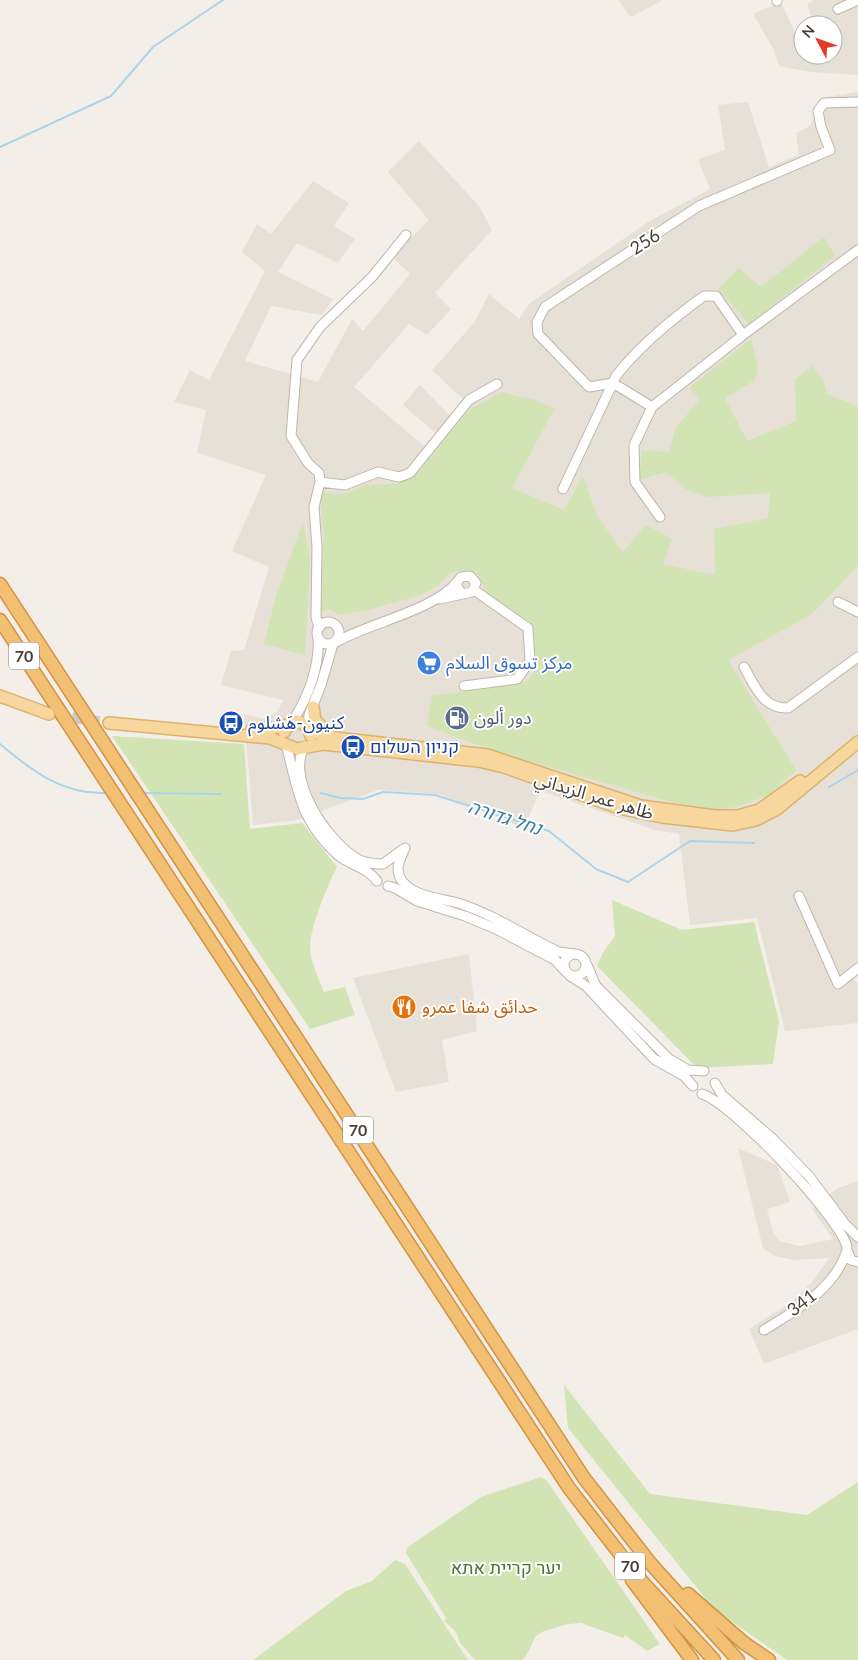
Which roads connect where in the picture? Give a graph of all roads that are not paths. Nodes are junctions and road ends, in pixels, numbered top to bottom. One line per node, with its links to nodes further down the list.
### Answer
1 (858, 0): 2 (street)
2 (840, 5)
3 (858, 102): 7 (street, 256)
4 (406, 235): 10 (street)
5 (858, 250): 6 (street)
6 (744, 335): 7 (street); 9 (street)
7 (613, 383): 9 (street); 11 (street)
8 (496, 384): 10 (street)
9 (652, 407): 12 (street)
10 (320, 482): 23 (street)
11 (563, 489)
12 (660, 517)
13 (457, 582): 15 (street); 16 (street); 17 (street)
14 (0, 584): 59 (highway, 70)
15 (474, 590): 16 (street); 27 (street)
16 (463, 594): 17 (street)
17 (435, 600): 21 (street)
18 (838, 602): 19 (street)
19 (858, 612)
20 (0, 620): 58 (highway, 70)
21 (367, 626): 22 (street); 24 (street)
22 (338, 627): 23 (street); 24 (street)
23 (318, 632): 24 (street); 32 (street)
24 (334, 643): 29 (street)
25 (858, 657): 26 (street)
26 (744, 667)
27 (464, 686)
28 (0, 696): 30 (main road)
29 (313, 707): 34 (street); 36 (main road)
30 (49, 714)
31 (109, 723): 33 (main road)
32 (290, 724): 33 (main road); 34 (main road); 38 (main road)
33 (162, 728): 38 (main road)
34 (309, 728): 36 (main road, ظاهر عمر الزيداني); 39 (main road)
35 (858, 732): 36 (main road, ظاهر عمر الزيداني)
36 (336, 737)
37 (858, 742): 39 (main road, ظاهر عمر الزيداني)
38 (286, 744): 39 (main road); 42 (street)
39 (306, 746): 40 (street)
40 (383, 864): 41 (street); 41 (street); 42 (street)
41 (398, 872): 43 (street); 45 (street)
42 (377, 882): 43 (street)
43 (388, 886): 48 (street)
44 (800, 896): 47 (street)
45 (575, 954): 46 (street); 48 (street)
46 (587, 965): 48 (street); 49 (street)
47 (858, 968)
48 (568, 974): 51 (street)
49 (704, 1071): 50 (street); 51 (street)
50 (716, 1083): 52 (street); 53 (street)
51 (693, 1086): 52 (street)
52 (702, 1094): 54 (street)
53 (858, 1238): 54 (street)
54 (847, 1249): 55 (street); 56 (street)
55 (858, 1262): 56 (street)
56 (836, 1272): 57 (street, 341)
57 (764, 1330)
58 (555, 1466): 60 (highway); 61 (highway, 70)
59 (604, 1506): 62 (highway, 70); 63 (highway)
60 (692, 1660)
61 (714, 1660)
62 (738, 1660)
63 (769, 1660)

